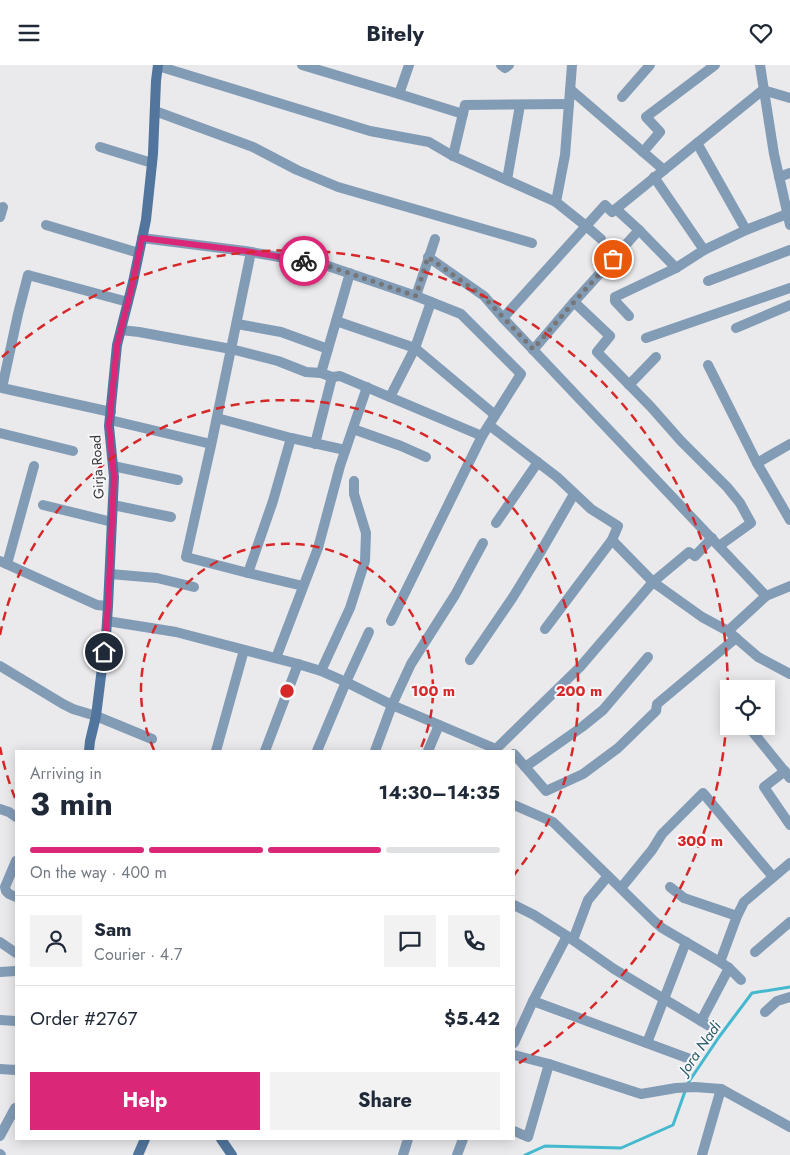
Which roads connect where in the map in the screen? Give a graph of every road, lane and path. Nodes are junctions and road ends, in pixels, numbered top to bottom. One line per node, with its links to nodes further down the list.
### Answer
1 (302, 65): 12 (street)
2 (409, 65): 12 (street)
3 (501, 65): 4 (street)
4 (509, 65)
5 (572, 65): 10 (street)
6 (650, 65): 13 (street)
7 (714, 65): 21 (street)
8 (760, 65): 11 (street)
9 (158, 66): 17 (main road, Girja Road); 22 (street)
10 (570, 89): 15 (street); 21 (street)
11 (764, 90): 14 (street); 19 (street); 27 (street)
12 (399, 94): 18 (street)
13 (622, 97)
14 (790, 98)
15 (569, 104): 16 (street); 29 (street)
16 (520, 105): 18 (street); 28 (street)
17 (155, 111): 23 (main road, Girja Road); 40 (street)
18 (463, 114): 22 (street)
19 (697, 143): 24 (street); 36 (street)
20 (100, 147): 23 (street)
21 (643, 152): 24 (street)
22 (453, 156): 28 (street)
23 (152, 163): 37 (main road, Girja Road)
24 (664, 169): 26 (street)
25 (790, 173): 27 (street)
26 (654, 177): 31 (street); 41 (street)
27 (779, 177): 30 (street)
28 (507, 180): 29 (street)
29 (556, 202): 34 (street)
30 (788, 208): 33 (street); 36 (street)
31 (616, 209): 34 (street); 35 (street)
32 (46, 225): 44 (street)
33 (790, 225)
34 (586, 226): 39 (street); 56 (street)
35 (639, 230): 46 (street); 53 (street)
36 (746, 230): 41 (street)
37 (142, 238): 43 (street); 44 (main road, Girja Road)
38 (435, 239): 45 (street)
39 (600, 239)
40 (532, 243)
41 (704, 250): 46 (street)
42 (790, 250): 48 (street)
43 (252, 252): 47 (street); 58 (street)
44 (139, 253): 51 (main road, Girja Road)
45 (428, 257): 50 (street); 56 (street)
46 (676, 268): 55 (street)
47 (350, 273): 50 (street); 57 (street)
48 (708, 281)
49 (790, 288): 61 (street)
50 (416, 296): 52 (street)
51 (128, 302): 60 (main road, Girja Road); 74 (street)
52 (431, 302): 64 (street); 73 (street)
53 (574, 302): 65 (street); 70 (street)
54 (790, 305): 59 (street)
55 (629, 316)
56 (503, 318): 65 (street)
57 (336, 321): 63 (street); 64 (street)
58 (236, 324): 62 (street); 63 (street)
59 (736, 327)
60 (121, 330): 62 (street); 74 (main road, Girja Road)
61 (646, 338)
62 (231, 349): 68 (street); 75 (street)
63 (328, 349): 68 (street)
64 (416, 349): 72 (street); 73 (street)
65 (533, 349): 101 (street)
66 (656, 357): 70 (street)
67 (708, 365): 88 (street)
68 (321, 373): 69 (street)
69 (332, 377): 71 (street); 81 (street)
70 (629, 385): 101 (street)
71 (367, 387): 72 (street); 77 (street)
72 (390, 397): 79 (street)
73 (495, 415): 76 (street)
74 (110, 416): 82 (street); 90 (main road, Girja Road)
75 (217, 418): 80 (street); 82 (street)
76 (489, 425): 79 (street); 87 (street)
77 (353, 429): 84 (street); 86 (street)
78 (0, 433): 85 (street)
79 (482, 436): 113 (street)
80 (291, 438): 81 (street); 104 (street)
81 (315, 443): 84 (street)
82 (211, 444): 104 (street)
83 (790, 444): 88 (street)
84 (345, 450): 107 (street)
85 (73, 451)
86 (426, 457)
87 (538, 462): 93 (street); 99 (street)
88 (757, 463): 97 (street)
89 (34, 466): 103 (street)
90 (113, 466): 91 (street); 95 (main road, Girja Road)
91 (178, 480)
92 (354, 481): 123 (street)
93 (574, 494): 100 (street); 120 (street)
94 (43, 505): 98 (street)
95 (113, 505): 96 (street); 98 (main road, Girja Road)
96 (171, 517)
97 (790, 520)
98 (112, 522): 105 (main road, Girja Road)
99 (496, 523)
100 (612, 540): 106 (street); 114 (street)
101 (716, 542): 106 (street); 110 (street)
102 (483, 543): 126 (street)
103 (4, 563): 111 (street)
104 (248, 573): 107 (street)
105 (110, 574): 109 (street); 111 (main road, Girja Road)
106 (653, 582): 116 (street); 138 (street)
107 (303, 586): 119 (street)
108 (790, 586): 110 (street)
109 (194, 587)
110 (766, 596): 116 (street)
111 (108, 606): 112 (main road, Girja Road)
112 (107, 621): 117 (street); 127 (main road, Girja Road)
113 (391, 621)
114 (545, 629)
115 (369, 632): 125 (street)
116 (732, 635): 124 (street); 140 (street)
117 (244, 650): 119 (street); 133 (street)
118 (648, 657): 140 (street)
119 (276, 658): 121 (street)
120 (470, 660)
121 (298, 664): 123 (street); 134 (street)
122 (0, 666): 127 (street)
123 (321, 671): 125 (street)
124 (790, 674)
125 (346, 682): 126 (street); 135 (street)
126 (392, 705): 128 (street); 136 (street)
127 (96, 716): 130 (street); 132 (main road, Girja Road)
128 (439, 725): 131 (street); 137 (street)
129 (755, 735): 141 (street)
130 (152, 739)
131 (483, 748): 138 (street)
132 (90, 750)
133 (216, 750)
134 (265, 750)
135 (317, 750)
136 (375, 750)
137 (428, 750)
138 (500, 750)
139 (515, 755): 140 (street)
140 (525, 767)
141 (787, 775): 145 (street)
142 (515, 805): 148 (street)
143 (0, 809): 144 (street)
144 (15, 816)
145 (790, 825)
146 (15, 863): 152 (street)
147 (790, 863): 149 (street)
148 (608, 876): 151 (street); 156 (street)
149 (773, 877): 151 (street); 154 (street)
150 (670, 887): 154 (street)
151 (621, 889): 158 (street)
152 (15, 897)
153 (515, 906): 156 (street)
154 (737, 916): 161 (street)
155 (790, 922): 160 (street)
156 (570, 938): 166 (street); 167 (street)
157 (0, 942): 159 (street)
158 (686, 942): 161 (street); 166 (street)
159 (15, 952)
160 (756, 952)
161 (725, 965): 164 (street); 171 (street)
162 (0, 971): 163 (street)
163 (15, 971)
164 (741, 980)
165 (790, 997): 168 (street)
166 (664, 999): 171 (street); 174 (street)
167 (533, 1001): 173 (street); 174 (street)
168 (765, 1012)
169 (0, 1020): 170 (street)
170 (15, 1021)
171 (701, 1021): 172 (street)
172 (711, 1027)
173 (515, 1041)
174 (647, 1043): 176 (street)
175 (515, 1055): 177 (street)
176 (690, 1059)
177 (549, 1064): 180 (street); 183 (street)
178 (0, 1069): 179 (street)
179 (15, 1070)
180 (721, 1089): 182 (street); 193 (street)
181 (15, 1108): 184 (street)
182 (790, 1127)
183 (515, 1131)
184 (0, 1136)
185 (145, 1140): 189 (main road)
186 (222, 1140): 190 (main road)
187 (408, 1140): 191 (street)
188 (463, 1140): 192 (street)
189 (138, 1155)
190 (232, 1155)
191 (403, 1155)
192 (457, 1155)
193 (702, 1155)

